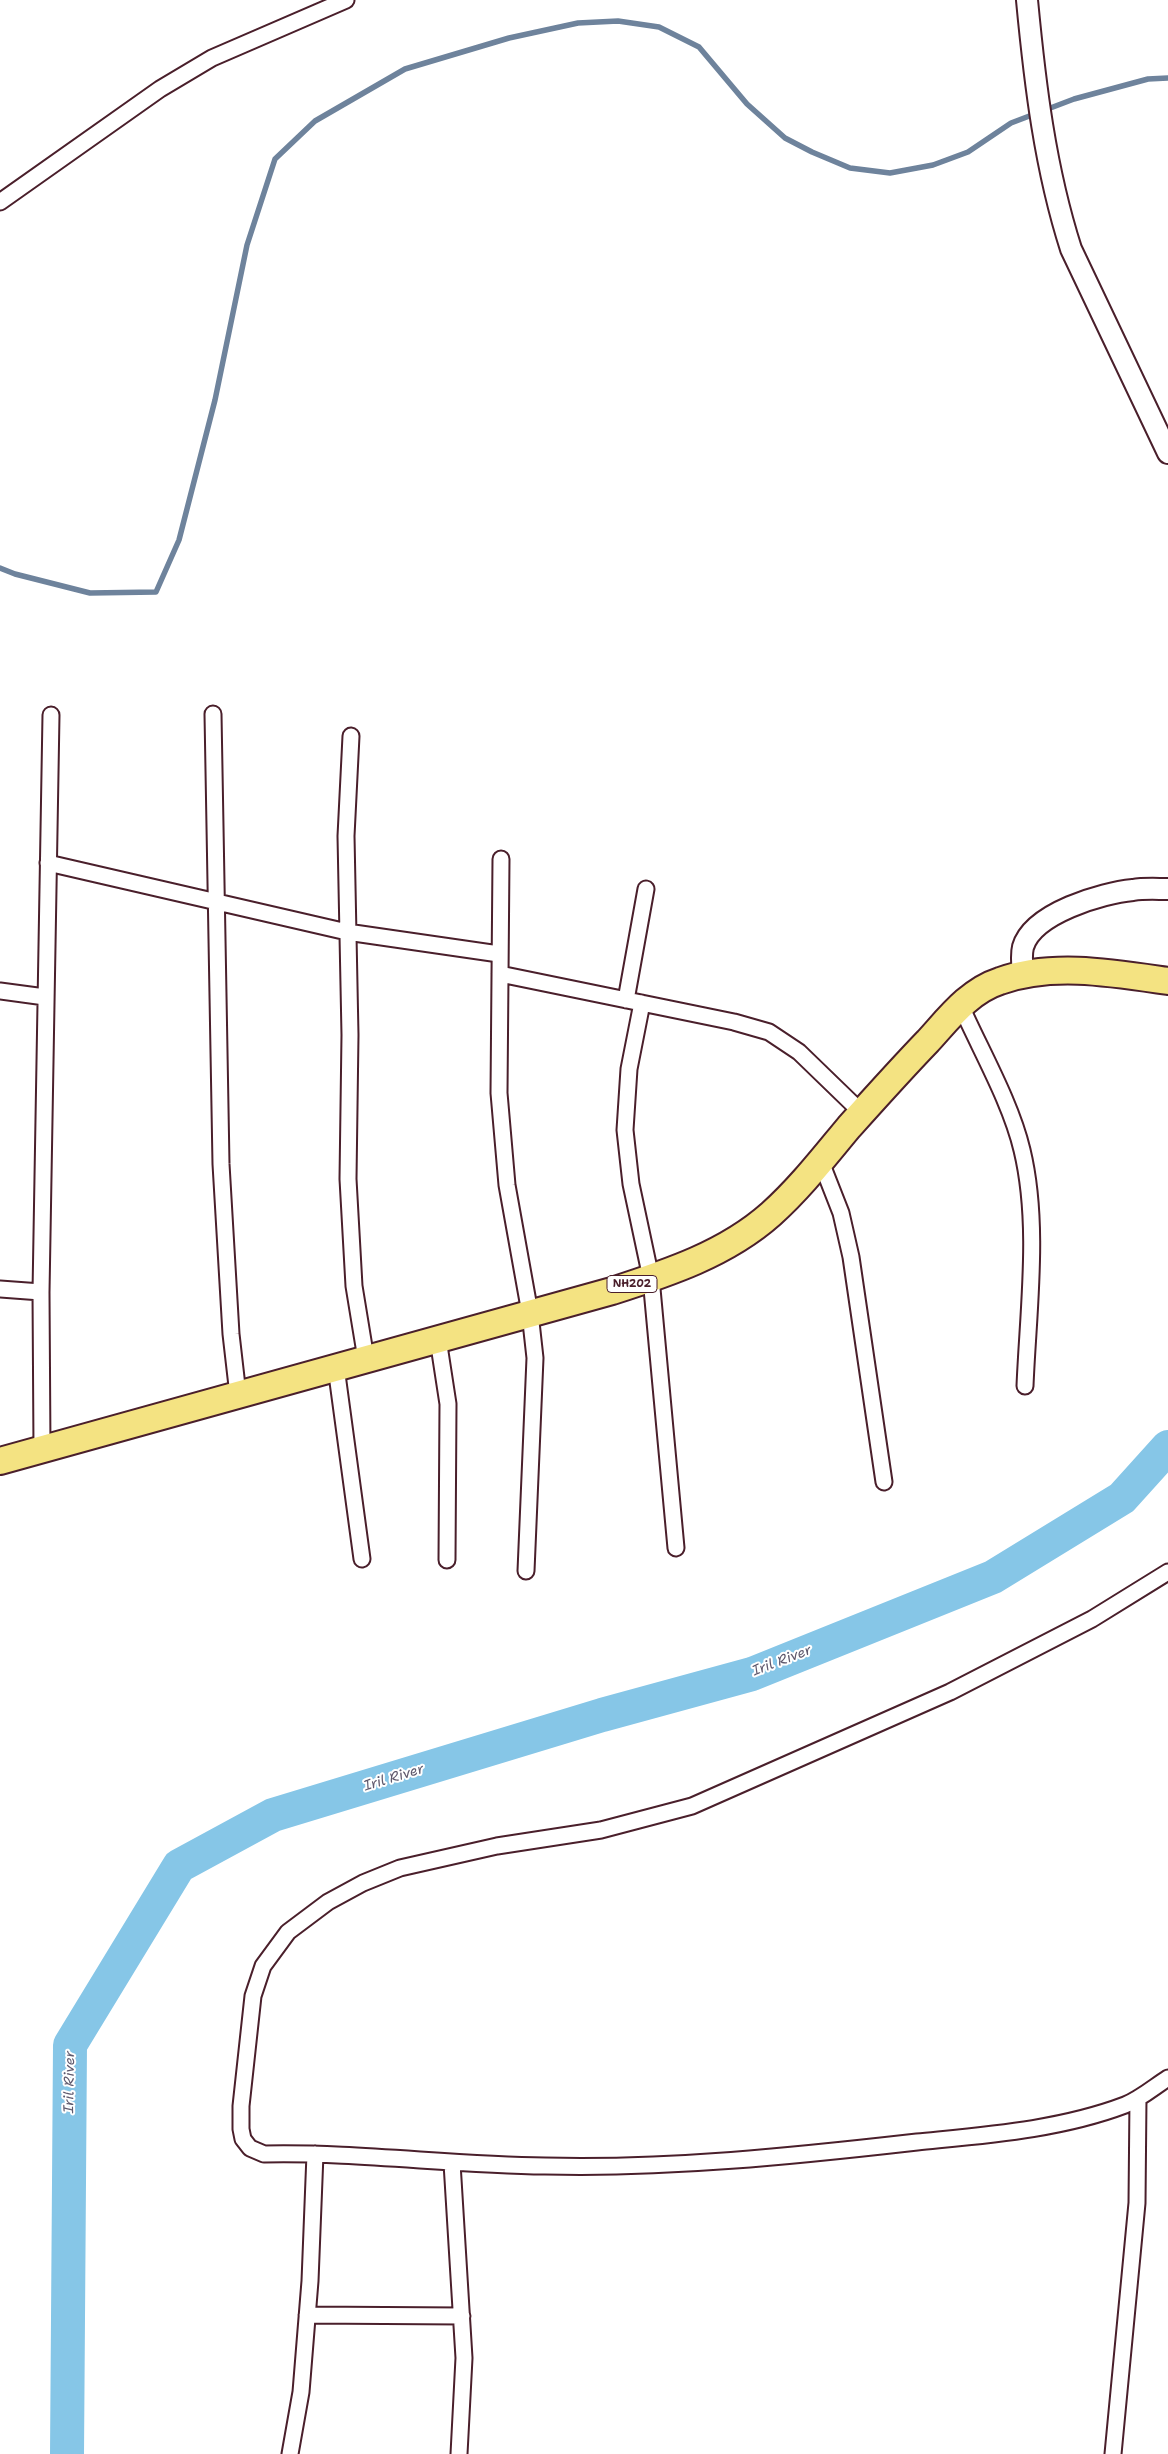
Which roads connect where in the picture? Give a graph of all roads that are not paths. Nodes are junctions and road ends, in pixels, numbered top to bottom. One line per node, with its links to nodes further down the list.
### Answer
1 (346, 0): 3 (street)
2 (1027, 0): 4 (street)
3 (0, 202)
4 (1168, 454)
5 (213, 714): 12 (street)
6 (51, 715): 9 (street)
7 (351, 736): 13 (street)
8 (501, 859): 14 (street)
9 (48, 864): 12 (street); 19 (street)
10 (646, 889): 20 (street)
11 (1168, 889): 16 (street)
12 (216, 902): 13 (street); 33 (street)
13 (347, 932): 14 (street); 30 (street)
14 (499, 954): 15 (street)
15 (500, 974): 20 (street); 28 (street)
16 (1022, 974): 17 (highway, NH202); 22 (highway, NH202)
17 (1168, 982)
18 (0, 991): 19 (street)
19 (45, 997): 27 (street)
20 (626, 1000): 21 (street)
21 (642, 1003): 23 (street); 25 (street)
22 (961, 1006): 23 (highway, NH202); 32 (street)
23 (862, 1113): 24 (highway, NH202)
24 (821, 1162): 25 (highway, NH202); 36 (street)
25 (652, 1278): 28 (highway, NH202); 37 (street)
26 (0, 1288): 27 (street)
27 (41, 1292): 34 (street)
28 (530, 1313): 29 (highway, NH202); 40 (street)
29 (438, 1339): 30 (highway, NH202); 39 (street)
30 (366, 1359): 31 (highway, NH202)
31 (336, 1367): 33 (highway, NH202); 38 (street)
32 (1025, 1386)
33 (238, 1394): 34 (highway, NH202)
34 (42, 1449): 35 (highway, NH202)
35 (0, 1461)
36 (884, 1482)
37 (676, 1548)
38 (362, 1559)
39 (447, 1560)
40 (526, 1571)
41 (1168, 1572): 44 (street)
42 (1168, 2078): 43 (street)
43 (1138, 2098): 45 (street); 50 (street)
44 (315, 2154): 45 (street); 46 (street)
45 (452, 2163): 47 (street)
46 (307, 2315): 47 (street); 48 (street)
47 (462, 2316): 49 (street)
48 (290, 2454)
49 (459, 2454)
50 (1113, 2454)

